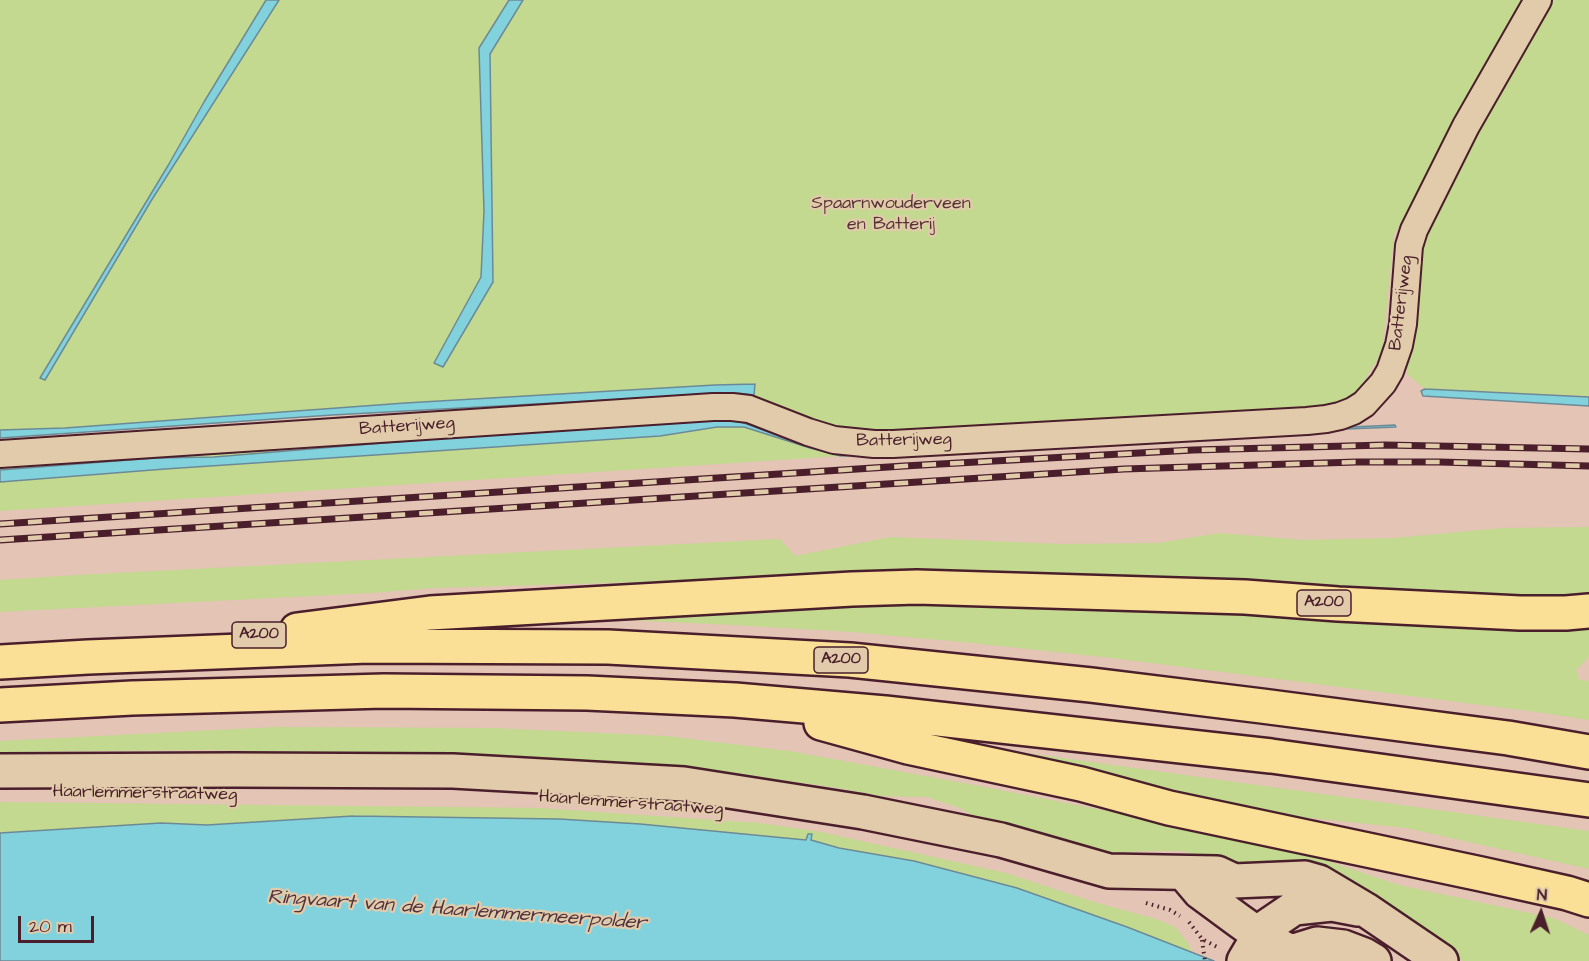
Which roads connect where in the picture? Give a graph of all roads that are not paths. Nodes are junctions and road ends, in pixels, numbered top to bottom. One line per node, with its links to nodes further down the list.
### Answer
1 (1538, 0): 2 (street, Batterijweg)
2 (0, 454)
3 (1589, 611): 4 (highway, A200)
4 (88, 657): 5 (highway, A200); 8 (highway, A200)
5 (0, 662)
6 (735, 700): 7 (highway); 10 (highway); 13 (highway)
7 (0, 705)
8 (1589, 752)
9 (0, 771): 11 (main road, Haarlemmerstraatweg)
10 (1589, 800)
11 (1184, 873): 12 (main road, Haarlemmerstraatweg); 15 (main road)
12 (1234, 881): 14 (main road, Haarlemmerstraatweg); 15 (main road, Haarlemmerstraatweg)
13 (1589, 900)
14 (1366, 910): 15 (main road); 17 (main road, Haarlemmerstraatweg)
15 (1270, 946): 16 (main road)
16 (1374, 961)
17 (1441, 961)

